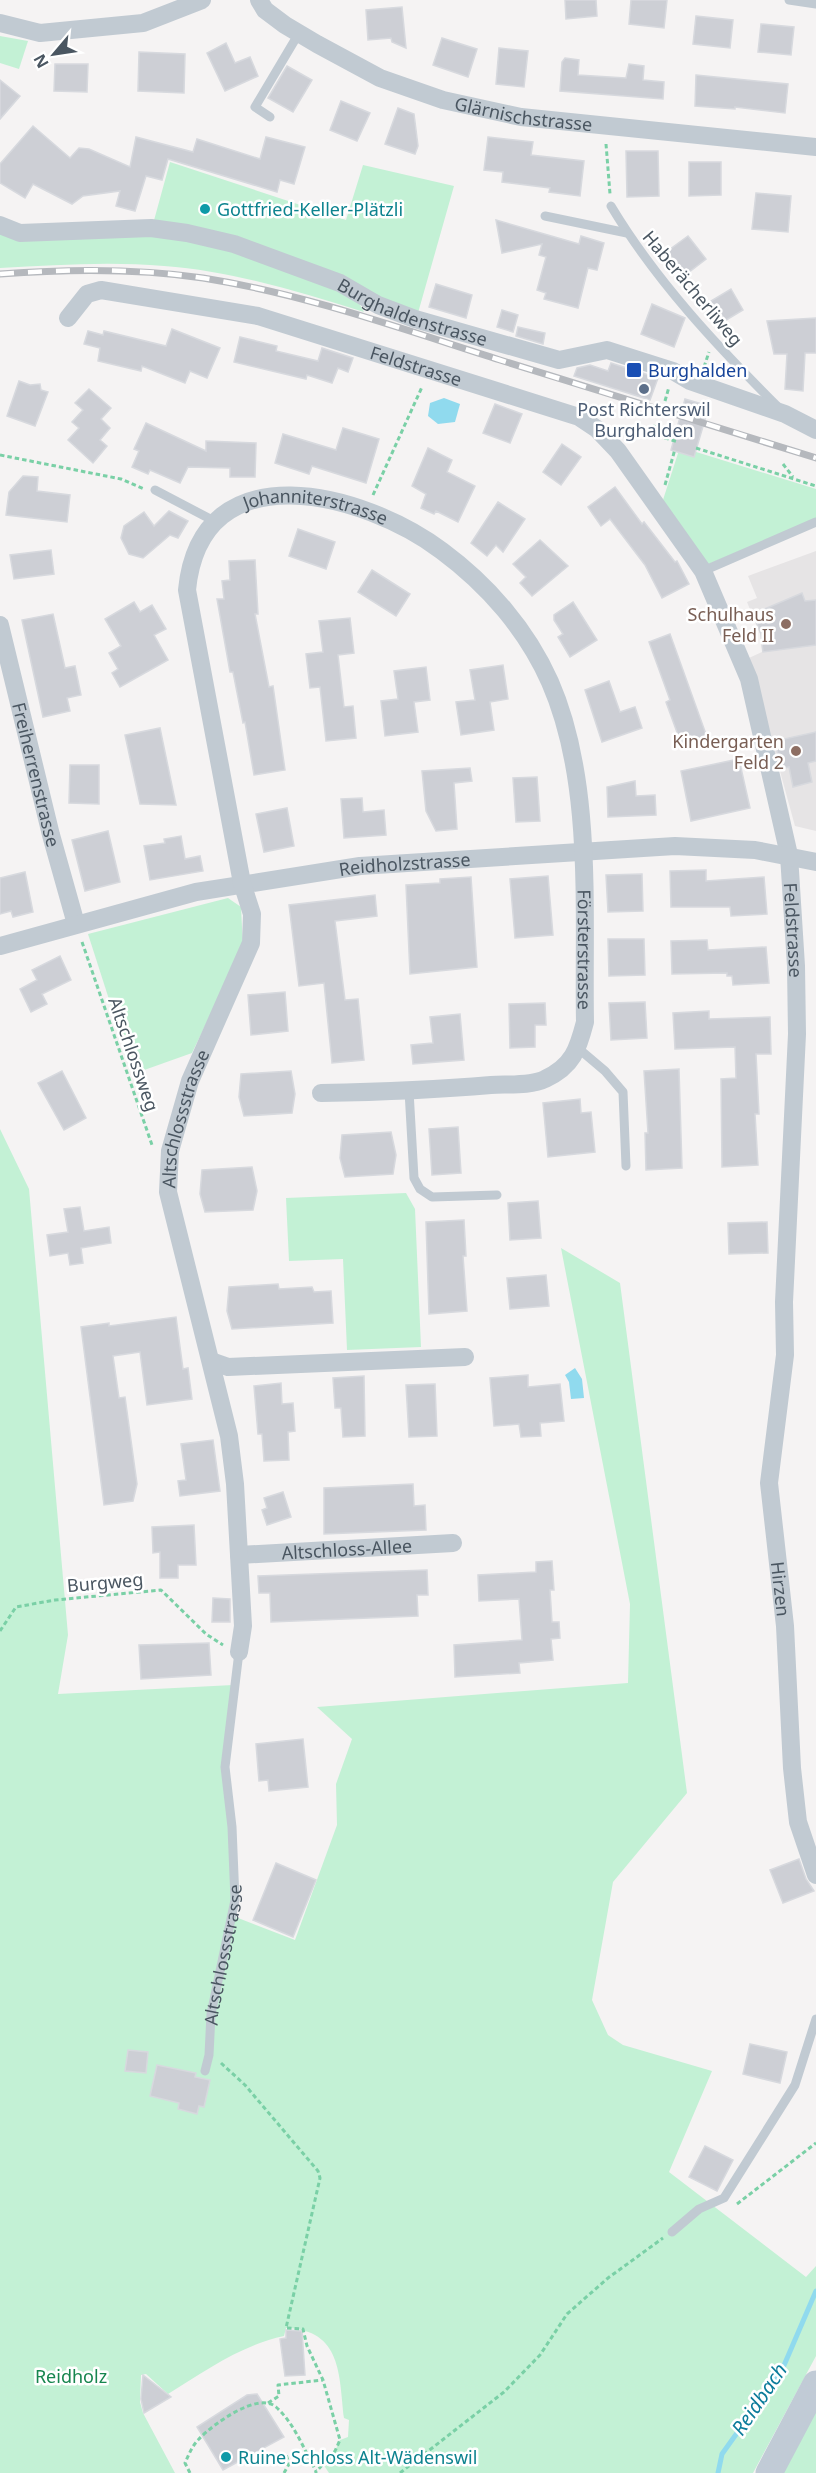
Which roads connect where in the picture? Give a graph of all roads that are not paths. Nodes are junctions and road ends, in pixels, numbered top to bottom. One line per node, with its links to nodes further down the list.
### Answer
1 (201, 0): 5 (street)
2 (259, 0): 6 (street, Glärnischstrasse)
3 (789, 0): 4 (lane)
4 (816, 4)
5 (0, 23)
6 (299, 33): 7 (lane); 8 (street, Glärnischstrasse)
7 (270, 117)
8 (816, 147)
9 (610, 206): 12 (lane, Haberächerliweg)
10 (544, 216): 12 (lane, Haberächerliweg)
11 (0, 225): 14 (street, Burghaldenstrasse)
12 (627, 233): 14 (lane, Haberächerliweg)
13 (68, 318): 19 (street, Feldstrasse)
14 (785, 414): 15 (street, Burghaldenstrasse)
15 (816, 430)
16 (151, 490): 17 (lane)
17 (216, 522): 21 (street, Johanniterstrasse); 24 (street, Johanniterstrasse)
18 (816, 522): 19 (lane)
19 (703, 571): 22 (street, Feldstrasse)
20 (0, 624): 25 (street, Freiherrenstrasse)
21 (582, 852): 22 (street, Reidholzstrasse); 24 (street, Reidholzstrasse); 27 (street, Försterstrasse)
22 (789, 855): 23 (street, Reidholzstrasse); 32 (street, Feldstrasse)
23 (816, 862)
24 (242, 883): 25 (street, Reidholzstrasse); 34 (street, Altschlossstrasse)
25 (76, 924): 26 (street, Reidholzstrasse)
26 (0, 946)
27 (579, 1049): 28 (street); 30 (lane)
28 (409, 1091): 29 (street); 31 (lane)
29 (321, 1093)
30 (626, 1166)
31 (496, 1195)
32 (784, 1302): 38 (street, Hirzen)
33 (465, 1357): 34 (street)
34 (211, 1361): 36 (street, Altschlossstrasse)
35 (453, 1543): 36 (street, Altschloss-Allee)
36 (239, 1555): 37 (street, Altschlossstrasse)
37 (239, 1652): 40 (lane, Altschlossstrasse)
38 (816, 1875)
39 (816, 2019): 41 (lane)
40 (206, 2071)
41 (672, 2232)
42 (816, 2384): 43 (main road)
43 (769, 2473)

